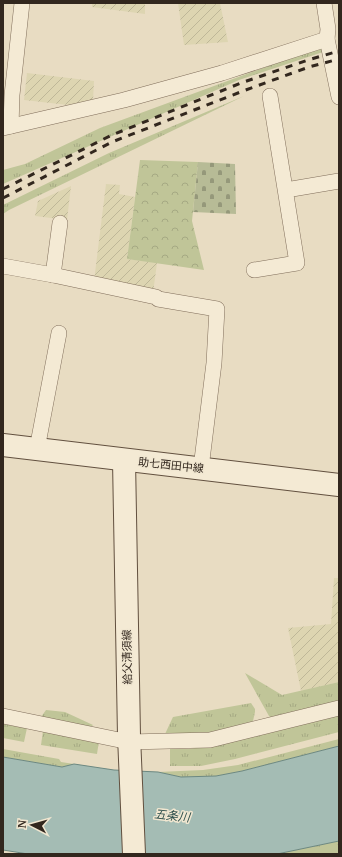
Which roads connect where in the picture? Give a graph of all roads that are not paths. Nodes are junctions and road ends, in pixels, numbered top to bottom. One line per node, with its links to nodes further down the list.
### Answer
1 (22, 3): 6 (street)
2 (324, 3): 3 (street)
3 (327, 39): 5 (street); 6 (street)
4 (270, 96): 8 (street)
5 (339, 97)
6 (7, 127)
7 (339, 182): 8 (street)
8 (286, 190): 11 (street)
9 (60, 223): 12 (street)
10 (3, 266): 12 (street)
11 (254, 270)
12 (53, 275): 17 (street)
13 (59, 333): 15 (street)
14 (3, 445): 15 (main road, 助七西田中線)
15 (37, 449): 16 (main road, 助七西田中線)
16 (124, 460): 17 (main road, 助七西田中線); 21 (main road, 給父清須線)
17 (201, 468): 18 (main road, 助七西田中線)
18 (339, 485)
19 (339, 708): 21 (street)
20 (3, 716): 21 (street)
21 (129, 747): 22 (main road, 給父清須線)
22 (134, 854)

